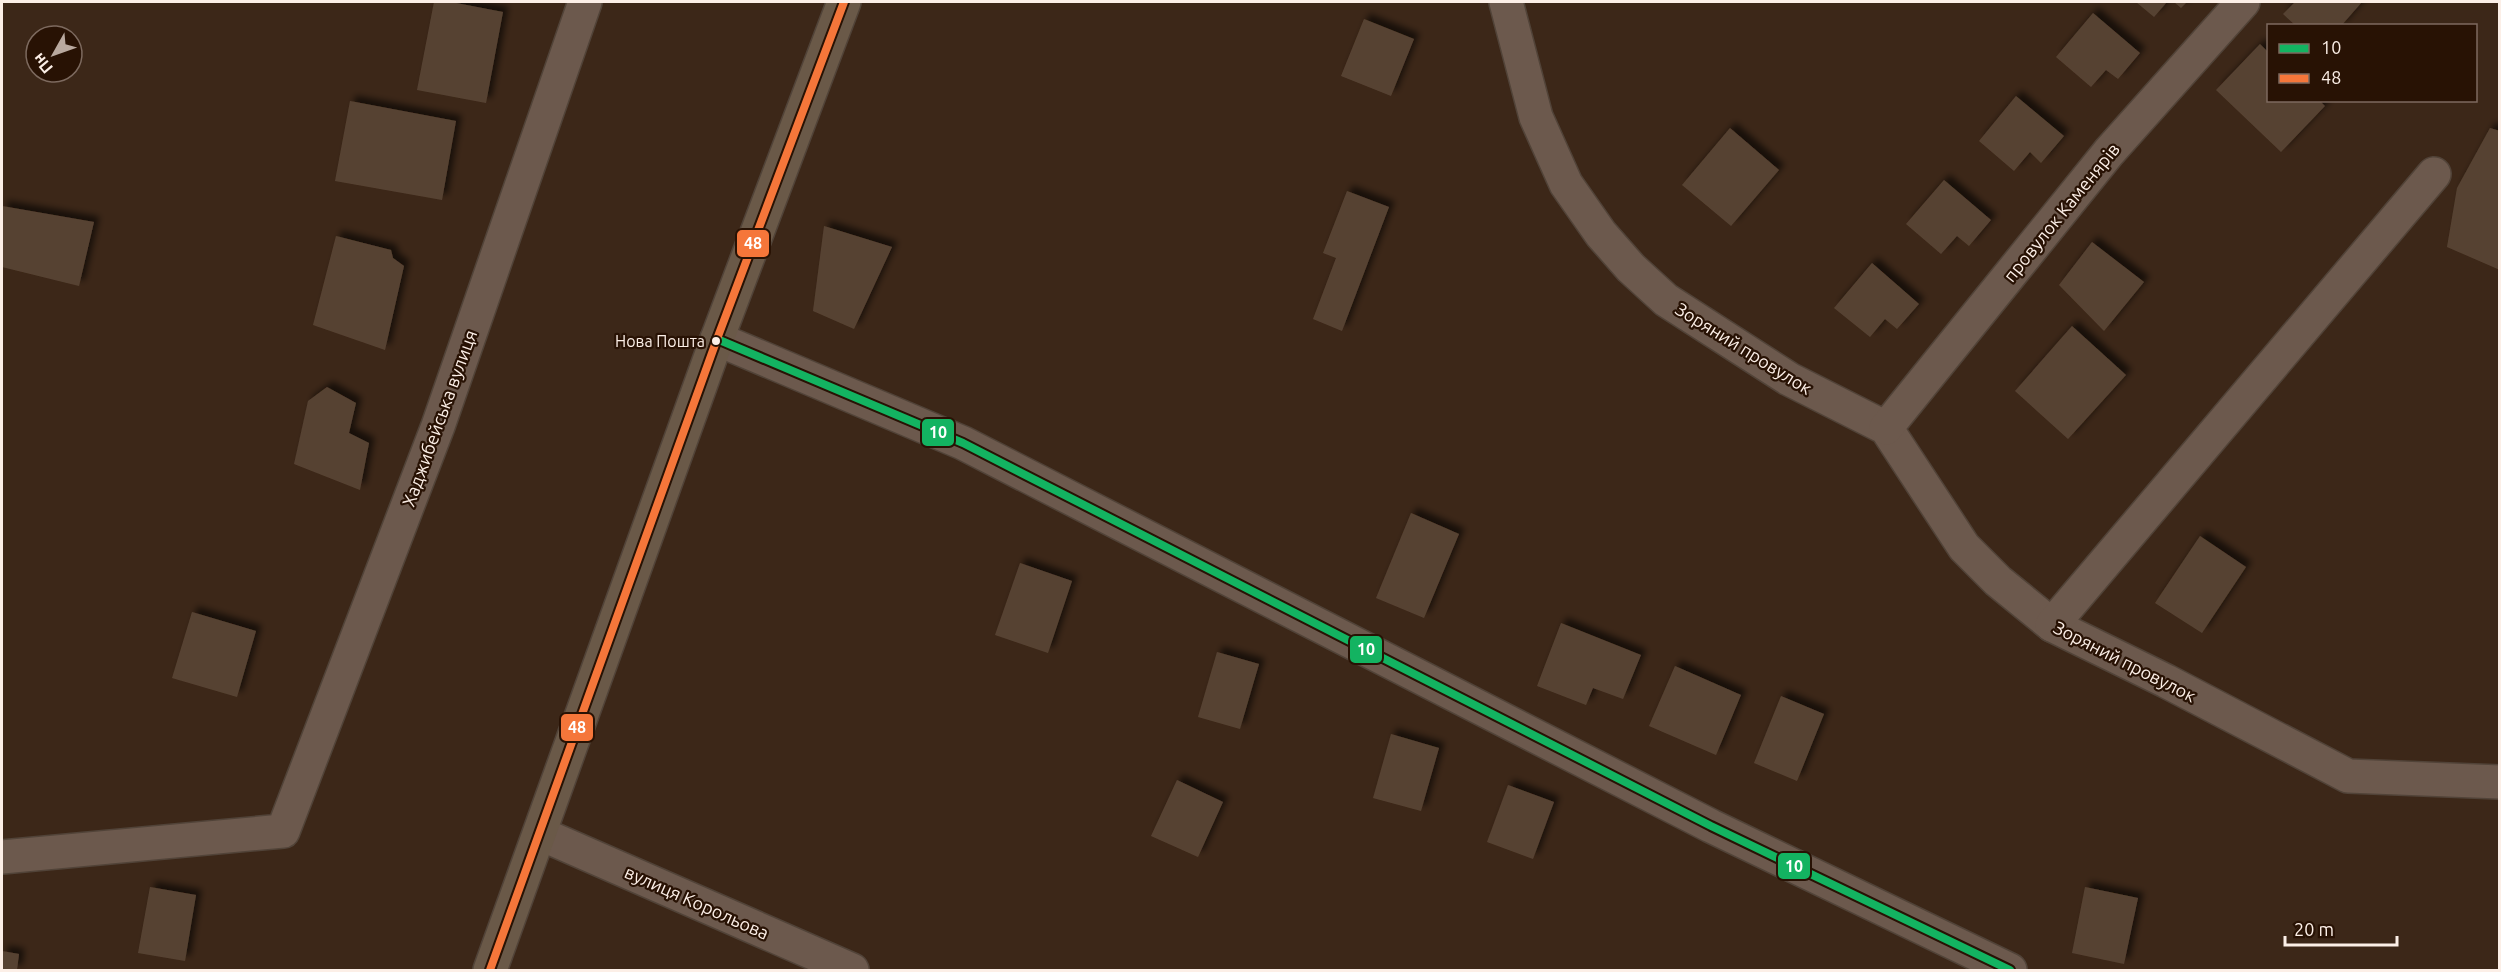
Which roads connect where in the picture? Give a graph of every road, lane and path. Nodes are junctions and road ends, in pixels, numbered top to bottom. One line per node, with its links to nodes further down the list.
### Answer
1 (585, 2): 11 (street, Хаджибейська вулиця)
2 (844, 2): 6 (street)
3 (1506, 2): 7 (street, Зоряний провулок)
4 (2243, 2): 7 (street, провулок Каменярів)
5 (2434, 174): 8 (street)
6 (717, 339): 10 (street); 14 (street)
7 (1886, 428): 8 (street, Зоряний провулок)
8 (2052, 625): 9 (street, Зоряний провулок)
9 (2499, 782)
10 (541, 834): 12 (street); 13 (street, вулиця Корольова)
11 (2, 857)
12 (490, 970)
13 (852, 970)
14 (2010, 970)

